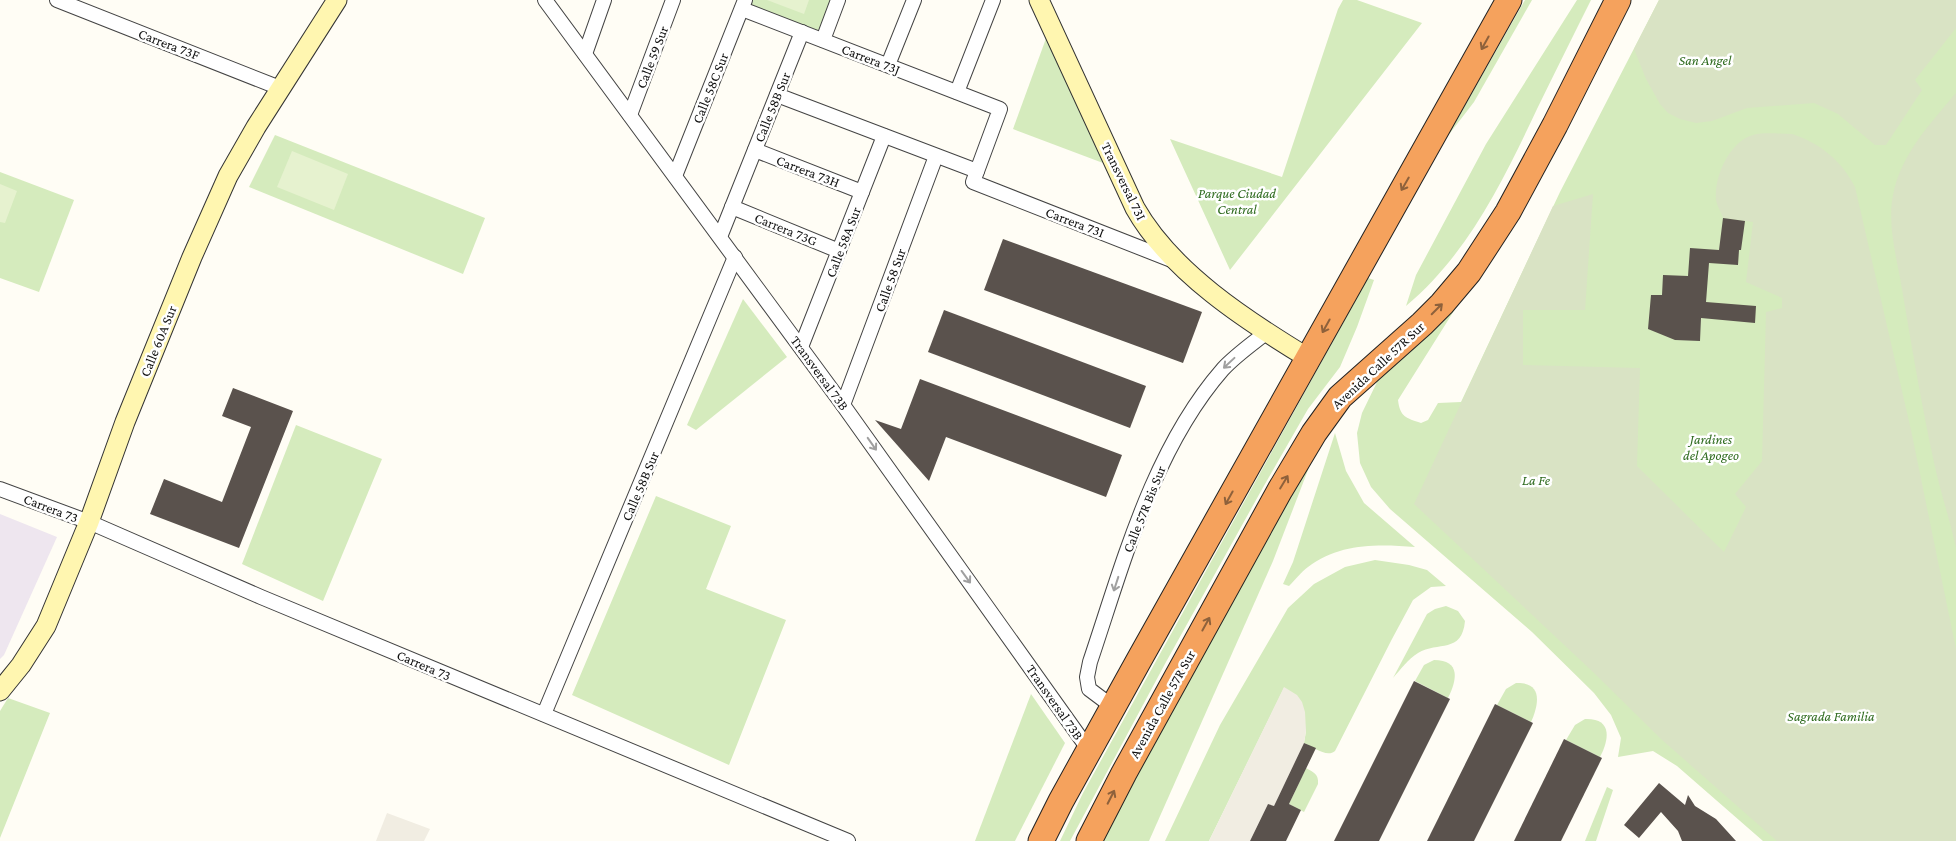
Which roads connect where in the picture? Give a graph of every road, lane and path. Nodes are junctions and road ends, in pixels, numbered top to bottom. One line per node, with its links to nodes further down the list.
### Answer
1 (57, 0): 17 (street, Carrera 73F)
2 (337, 0): 17 (street, Calle 60A Sur)
3 (546, 0): 15 (street, Transversal 73B)
4 (604, 0): 15 (street)
5 (673, 0): 20 (street, Calle 59 Sur)
6 (838, 0): 14 (street)
7 (914, 0): 16 (street)
8 (993, 0): 18 (street)
9 (1039, 0): 31 (street, Transversal 73I)
10 (1509, 0): 34 (highway, one-way to 34)
11 (1618, 0): 44 (highway, Avenida Calle 57R Sur, one-way to 11)
12 (743, 4): 13 (street, Carrera 73J); 24 (street, Calle 58C Sur)
13 (802, 32): 14 (street, Carrera 73J); 19 (street, Calle 58B Sur)
14 (823, 40): 16 (street, Carrera 73J)
15 (585, 54): 20 (street, Transversal 73B)
16 (888, 66): 18 (street, Carrera 73J)
17 (280, 88): 37 (street, Calle 60A Sur)
18 (958, 92): 25 (street, Carrera 73J)
19 (777, 95): 21 (street, Carrera 73I); 22 (street, Calle 58B Sur)
20 (630, 115): 24 (street, Transversal 73B)
21 (884, 136): 23 (street, Carrera 73I); 26 (street, Calle 58A Sur)
22 (755, 150): 26 (street, Carrera 73H); 27 (street, Calle 58B Sur)
23 (936, 156): 25 (street, Carrera 73I); 35 (street, Calle 58 Sur)
24 (675, 176): 28 (street, Transversal 73B)
25 (975, 177): 31 (street, Carrera 73I)
26 (862, 192): 29 (street, Calle 58A Sur)
27 (732, 208): 28 (street, Calle 58B Sur); 29 (street, Carrera 73G)
28 (720, 237): 30 (street, Transversal 73B)
29 (839, 251): 33 (street, Calle 58A Sur)
30 (735, 258): 33 (street, Transversal 73B); 40 (street, Calle 58B Sur)
31 (1176, 262): 32 (street, Transversal 73I)
32 (1267, 332): 34 (street, Transversal 73I); 39 (street, Calle 57R Bis Sur, one-way to 39)
33 (801, 348): 35 (street, Transversal 73B)
34 (1308, 358): 39 (highway, one-way to 39)
35 (843, 405): 41 (street, Transversal 73B, one-way to 41)
36 (0, 489): 37 (street, Carrera 73)
37 (89, 522): 38 (street, Calle 60A Sur); 40 (street, Carrera 73)
38 (0, 691)
39 (1113, 707): 41 (highway)
40 (544, 714): 42 (street, Carrera 73)
41 (1089, 750): 43 (highway)
42 (848, 841)
43 (1041, 841)
44 (1089, 841)

